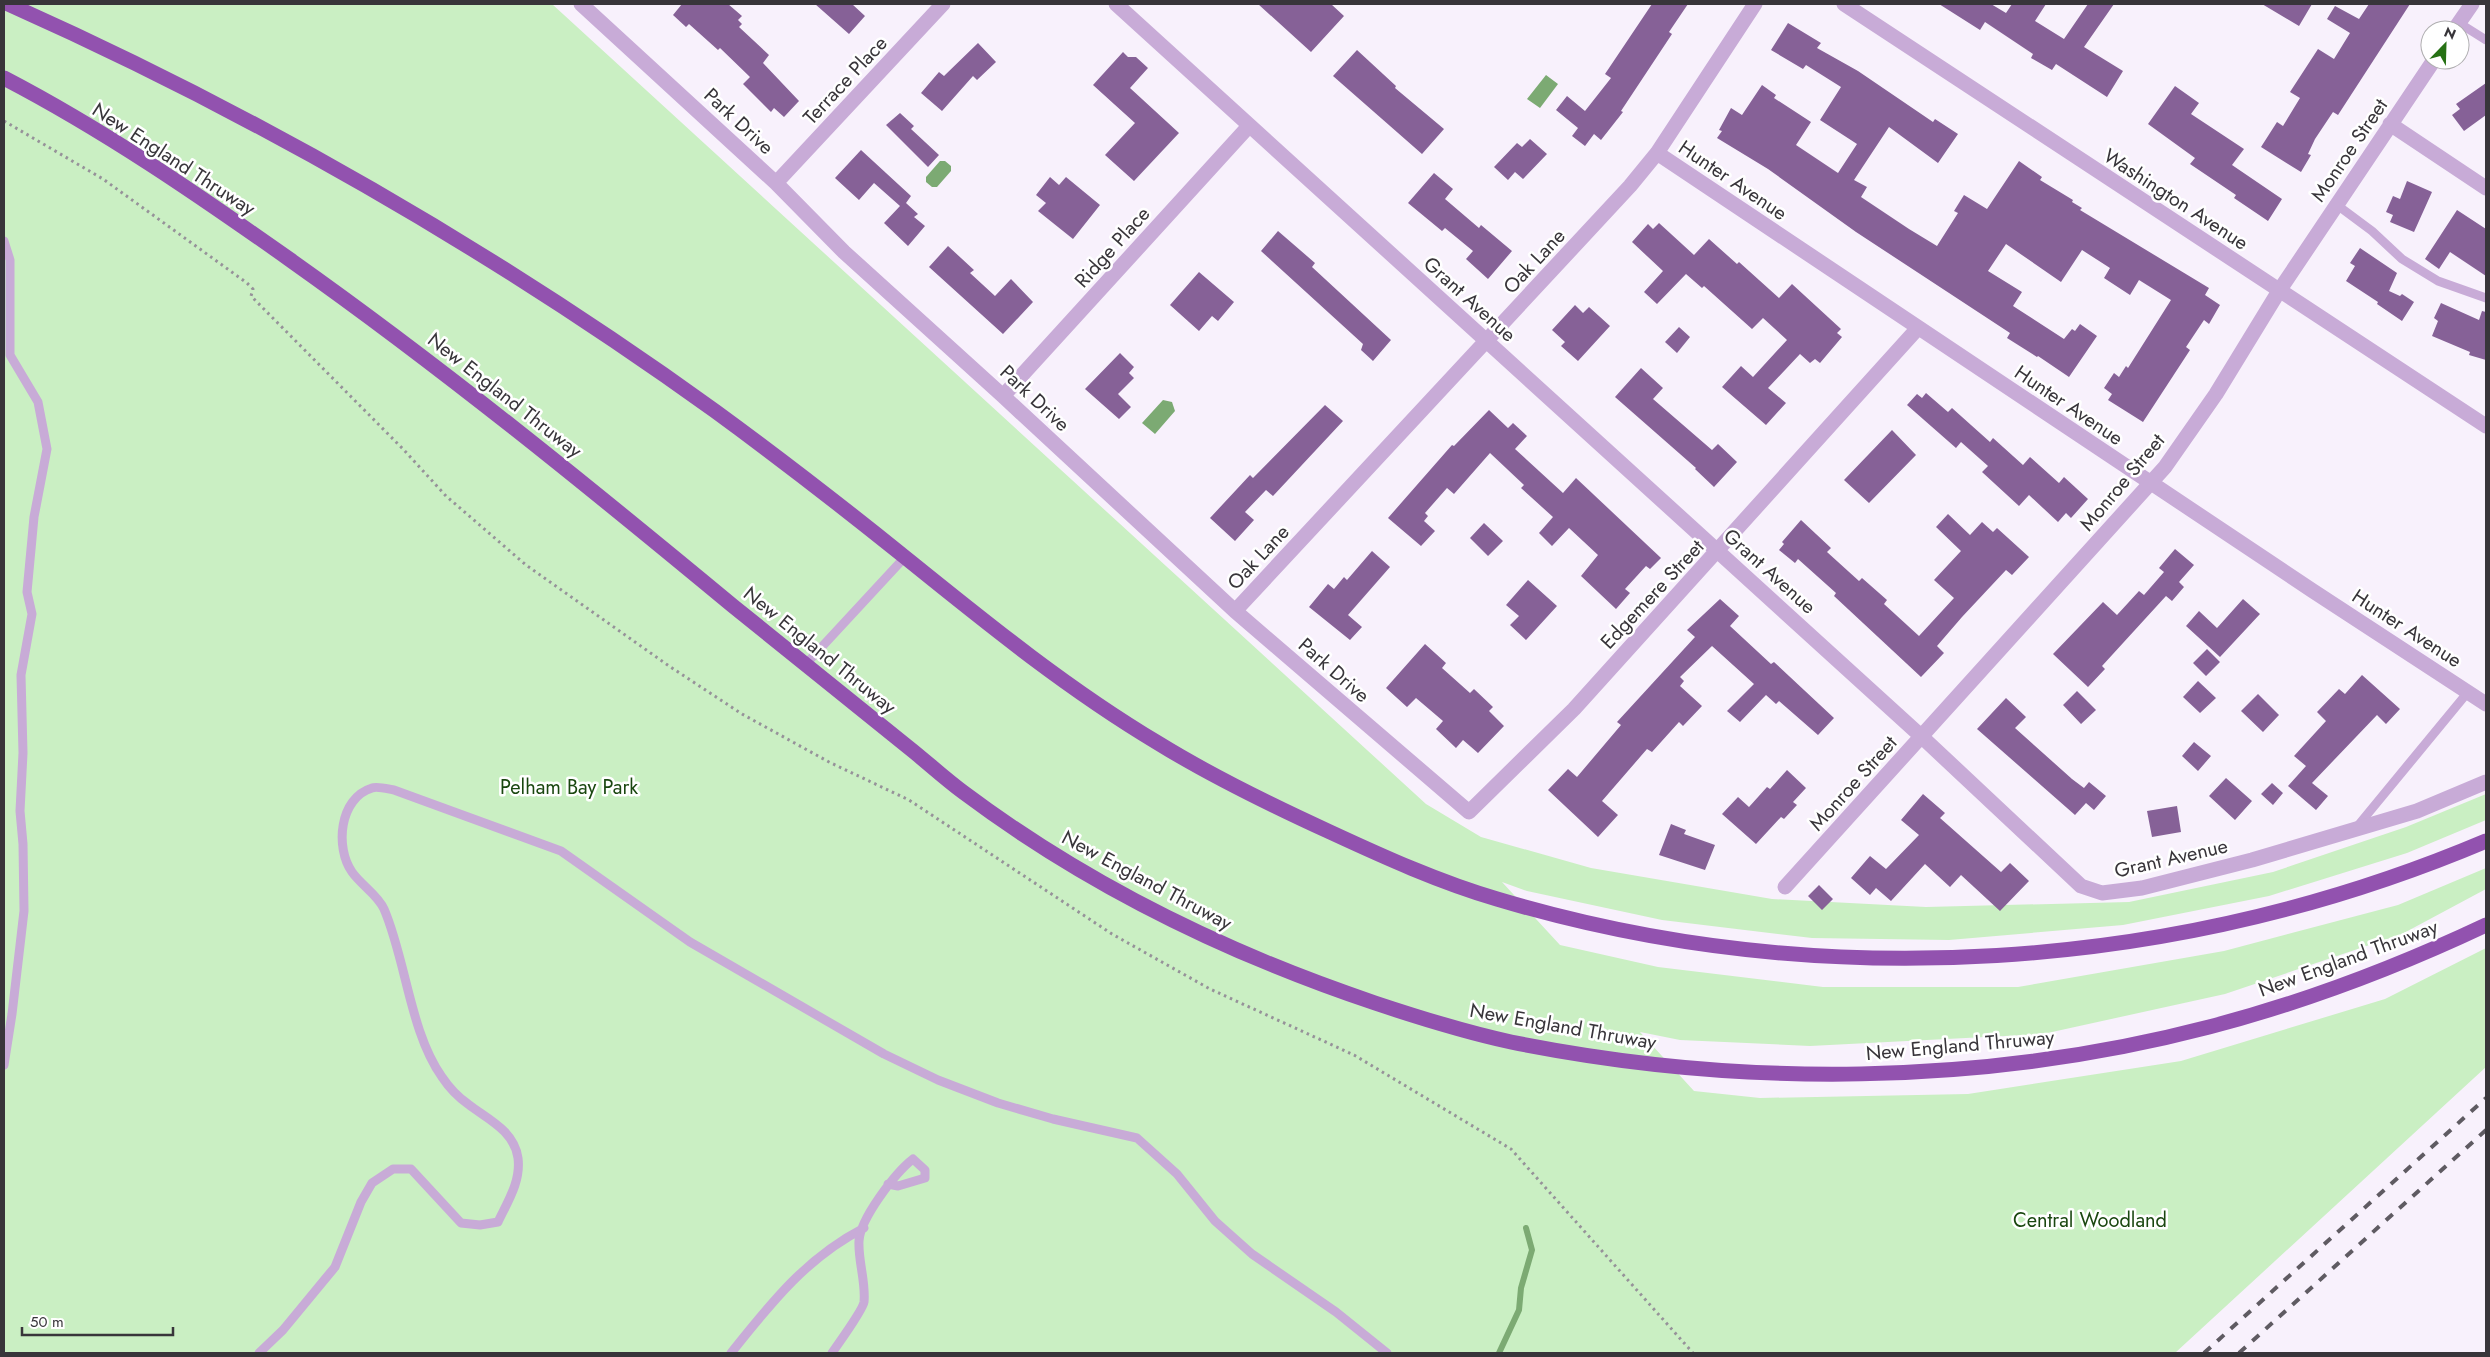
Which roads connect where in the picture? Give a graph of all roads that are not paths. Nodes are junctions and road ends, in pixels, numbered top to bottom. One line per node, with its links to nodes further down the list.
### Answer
1 (8, 4): 28 (highway)
2 (581, 4): 16 (street, Park Drive)
3 (943, 4): 16 (street, Terrace Place)
4 (1116, 4): 14 (street, Grant Avenue)
5 (1755, 4): 15 (street, Oak Lane)
6 (1844, 4): 20 (street, Washington Avenue)
7 (2472, 4): 8 (street)
8 (2462, 20)
9 (2470, 33): 10 (lane)
10 (2486, 40)
11 (2427, 70): 13 (street, Monroe Street)
12 (4, 78): 30 (highway, New England Thruway)
13 (2390, 124): 17 (street); 18 (street, Monroe Street)
14 (1249, 126): 23 (street, Grant Avenue); 24 (street, Ridge Place)
15 (1657, 153): 22 (street, Hunter Avenue); 23 (street, Oak Lane)
16 (776, 183): 24 (street, Park Drive)
17 (2486, 188)
18 (2337, 205): 20 (street, Monroe Street); 21 (lane)
19 (4, 241): 40 (lane)
20 (2279, 291): 25 (street, Washington Avenue); 26 (street, Monroe Street)
21 (2486, 298)
22 (1918, 328): 26 (street, Hunter Avenue); 27 (street, Edgemere Street)
23 (1487, 342): 27 (street, Grant Avenue); 29 (street, Oak Lane)
24 (1003, 396): 29 (street, Park Drive)
25 (2486, 426)
26 (2151, 483): 31 (street, Hunter Avenue); 33 (street, Monroe Street)
27 (1718, 552): 33 (street, Grant Avenue); 35 (street, Edgemere Street)
28 (904, 557): 30 (lane); 37 (highway)
29 (1235, 611): 35 (street, Park Drive)
30 (805, 665): 39 (highway, New England Thruway)
31 (2468, 692): 32 (street, Hunter Avenue); 36 (lane)
32 (2486, 704)
33 (1922, 737): 36 (street, Grant Avenue); 38 (street, Monroe Street)
34 (2486, 782): 36 (street, Grant Avenue)
35 (1469, 812)
36 (2354, 830)
37 (2486, 841)
38 (1785, 887)
39 (2486, 925)
40 (4, 1065)
41 (888, 1184): 42 (lane)
42 (864, 1228): 44 (lane); 45 (lane)
43 (259, 1353): 46 (lane)
44 (731, 1353)
45 (832, 1353)
46 (1387, 1353)

